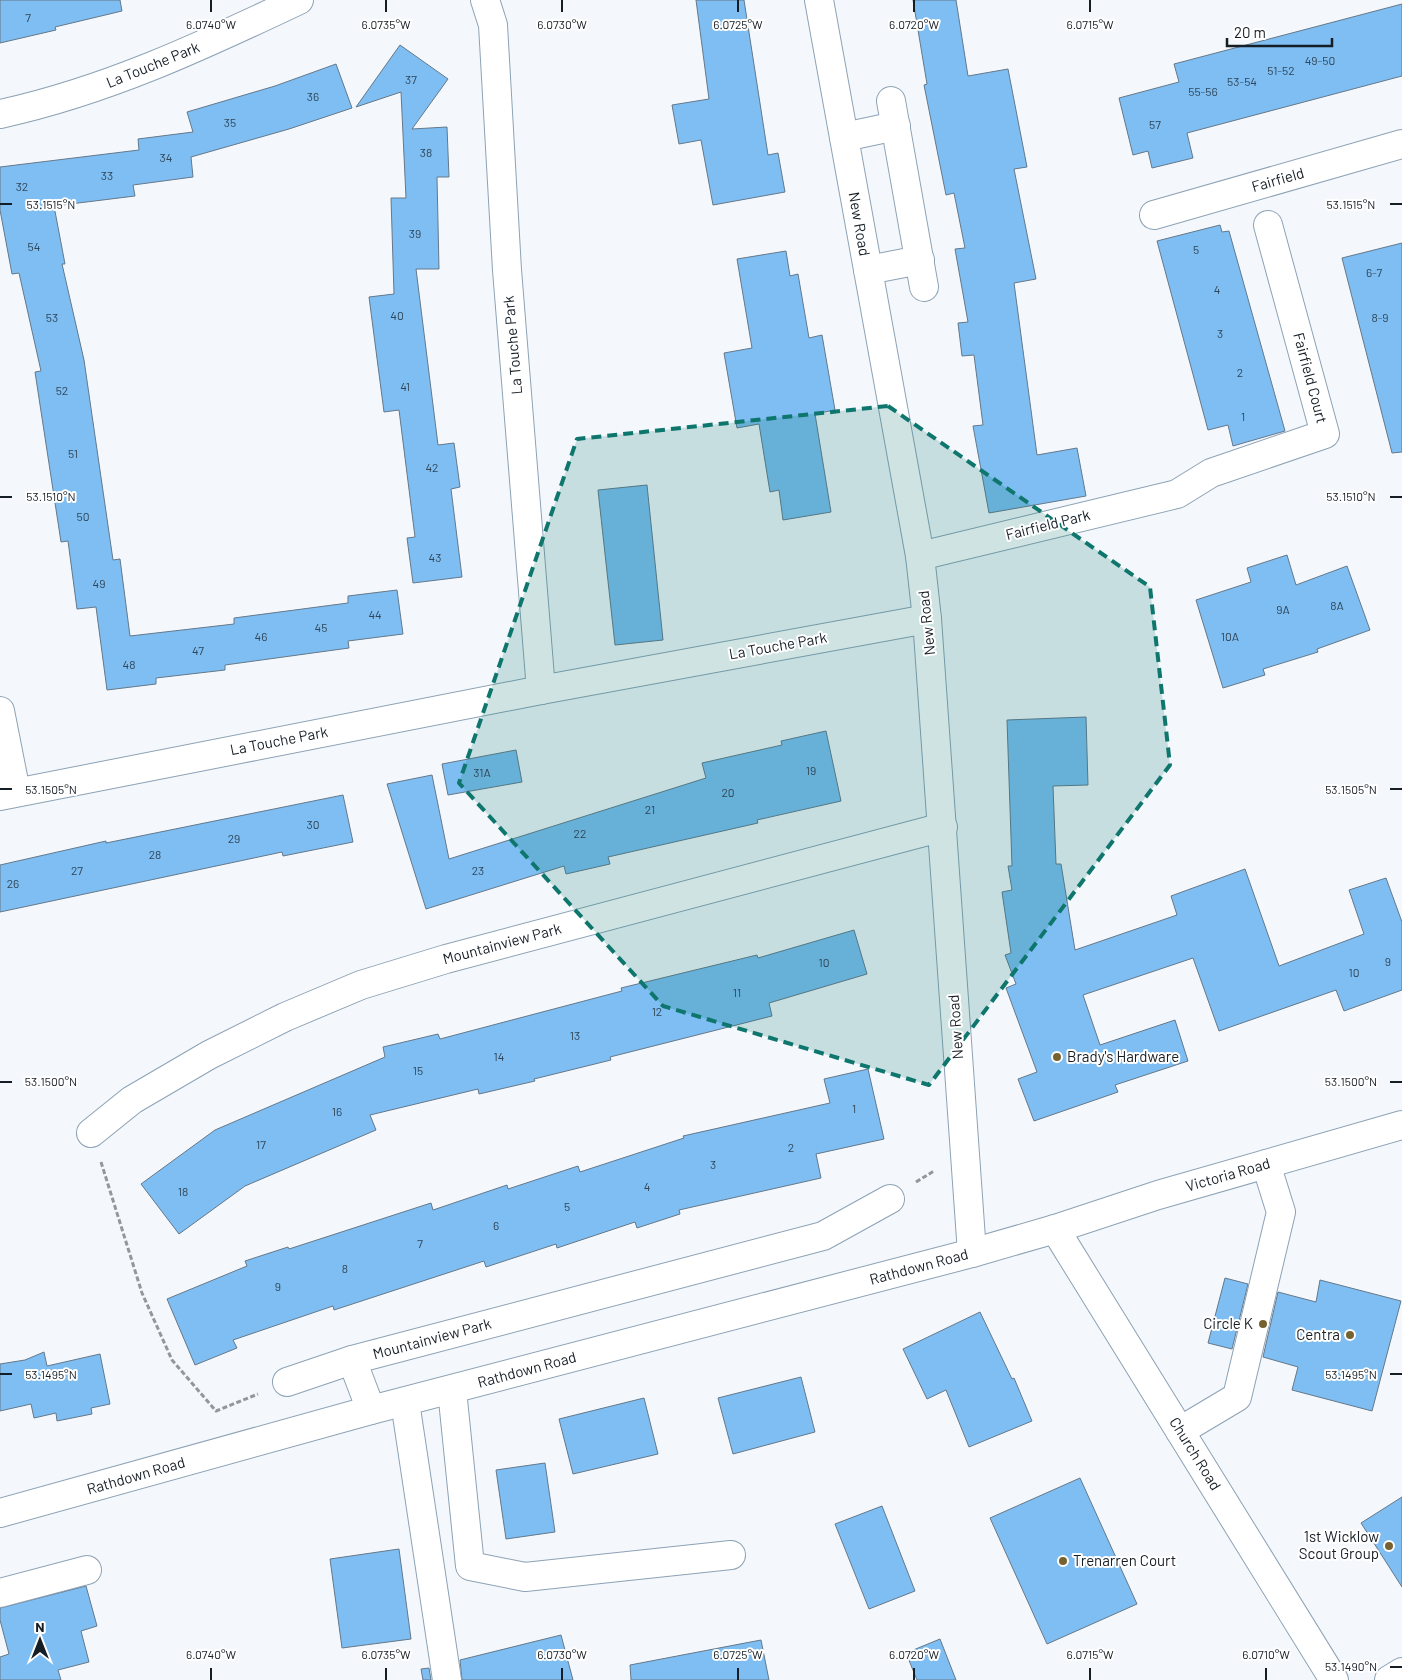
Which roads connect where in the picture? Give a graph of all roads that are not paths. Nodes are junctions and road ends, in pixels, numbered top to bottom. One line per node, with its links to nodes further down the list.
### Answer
1 (299, 0): 4 (street, La Touche Park)
2 (486, 0): 15 (street, La Touche Park)
3 (819, 0): 5 (street, New Road)
4 (0, 114)
5 (844, 137): 9 (street); 10 (street, New Road)
6 (1402, 144): 7 (street, Fairfield)
7 (1154, 215)
8 (1268, 225): 12 (street, Fairfield Court)
9 (920, 260): 10 (street); 11 (street)
10 (868, 270): 13 (street, New Road)
11 (924, 287)
12 (1177, 494): 13 (street, Fairfield Park)
13 (920, 556): 14 (street, New Road)
14 (927, 619): 15 (street, La Touche Park); 18 (street, New Road)
15 (541, 690): 17 (street, La Touche Park)
16 (0, 711): 17 (street, La Touche Park)
17 (8, 794)
18 (943, 827): 20 (street, Mountainview Park); 24 (street, New Road)
19 (1402, 1125): 21 (street, Victoria Road)
20 (91, 1133)
21 (1266, 1164): 23 (street, Victoria Road); 30 (street)
22 (890, 1199): 25 (street, Mountainview Park)
23 (1055, 1229): 24 (street, Rathdown Road); 30 (street, Church Road)
24 (972, 1253): 27 (street, Rathdown Road)
25 (352, 1360): 26 (street, Mountainview Park); 29 (street)
26 (287, 1382)
27 (452, 1390): 28 (street, Rathdown Road); 32 (street)
28 (405, 1402): 29 (street, Rathdown Road); 36 (street)
29 (371, 1410): 31 (street, Rathdown Road)
30 (1180, 1431): 37 (street, Church Road)
31 (0, 1513)
32 (731, 1555)
33 (88, 1570): 34 (street)
34 (0, 1593)
35 (1402, 1672): 38 (street)
36 (447, 1680)
37 (1334, 1680)
38 (1390, 1680)

